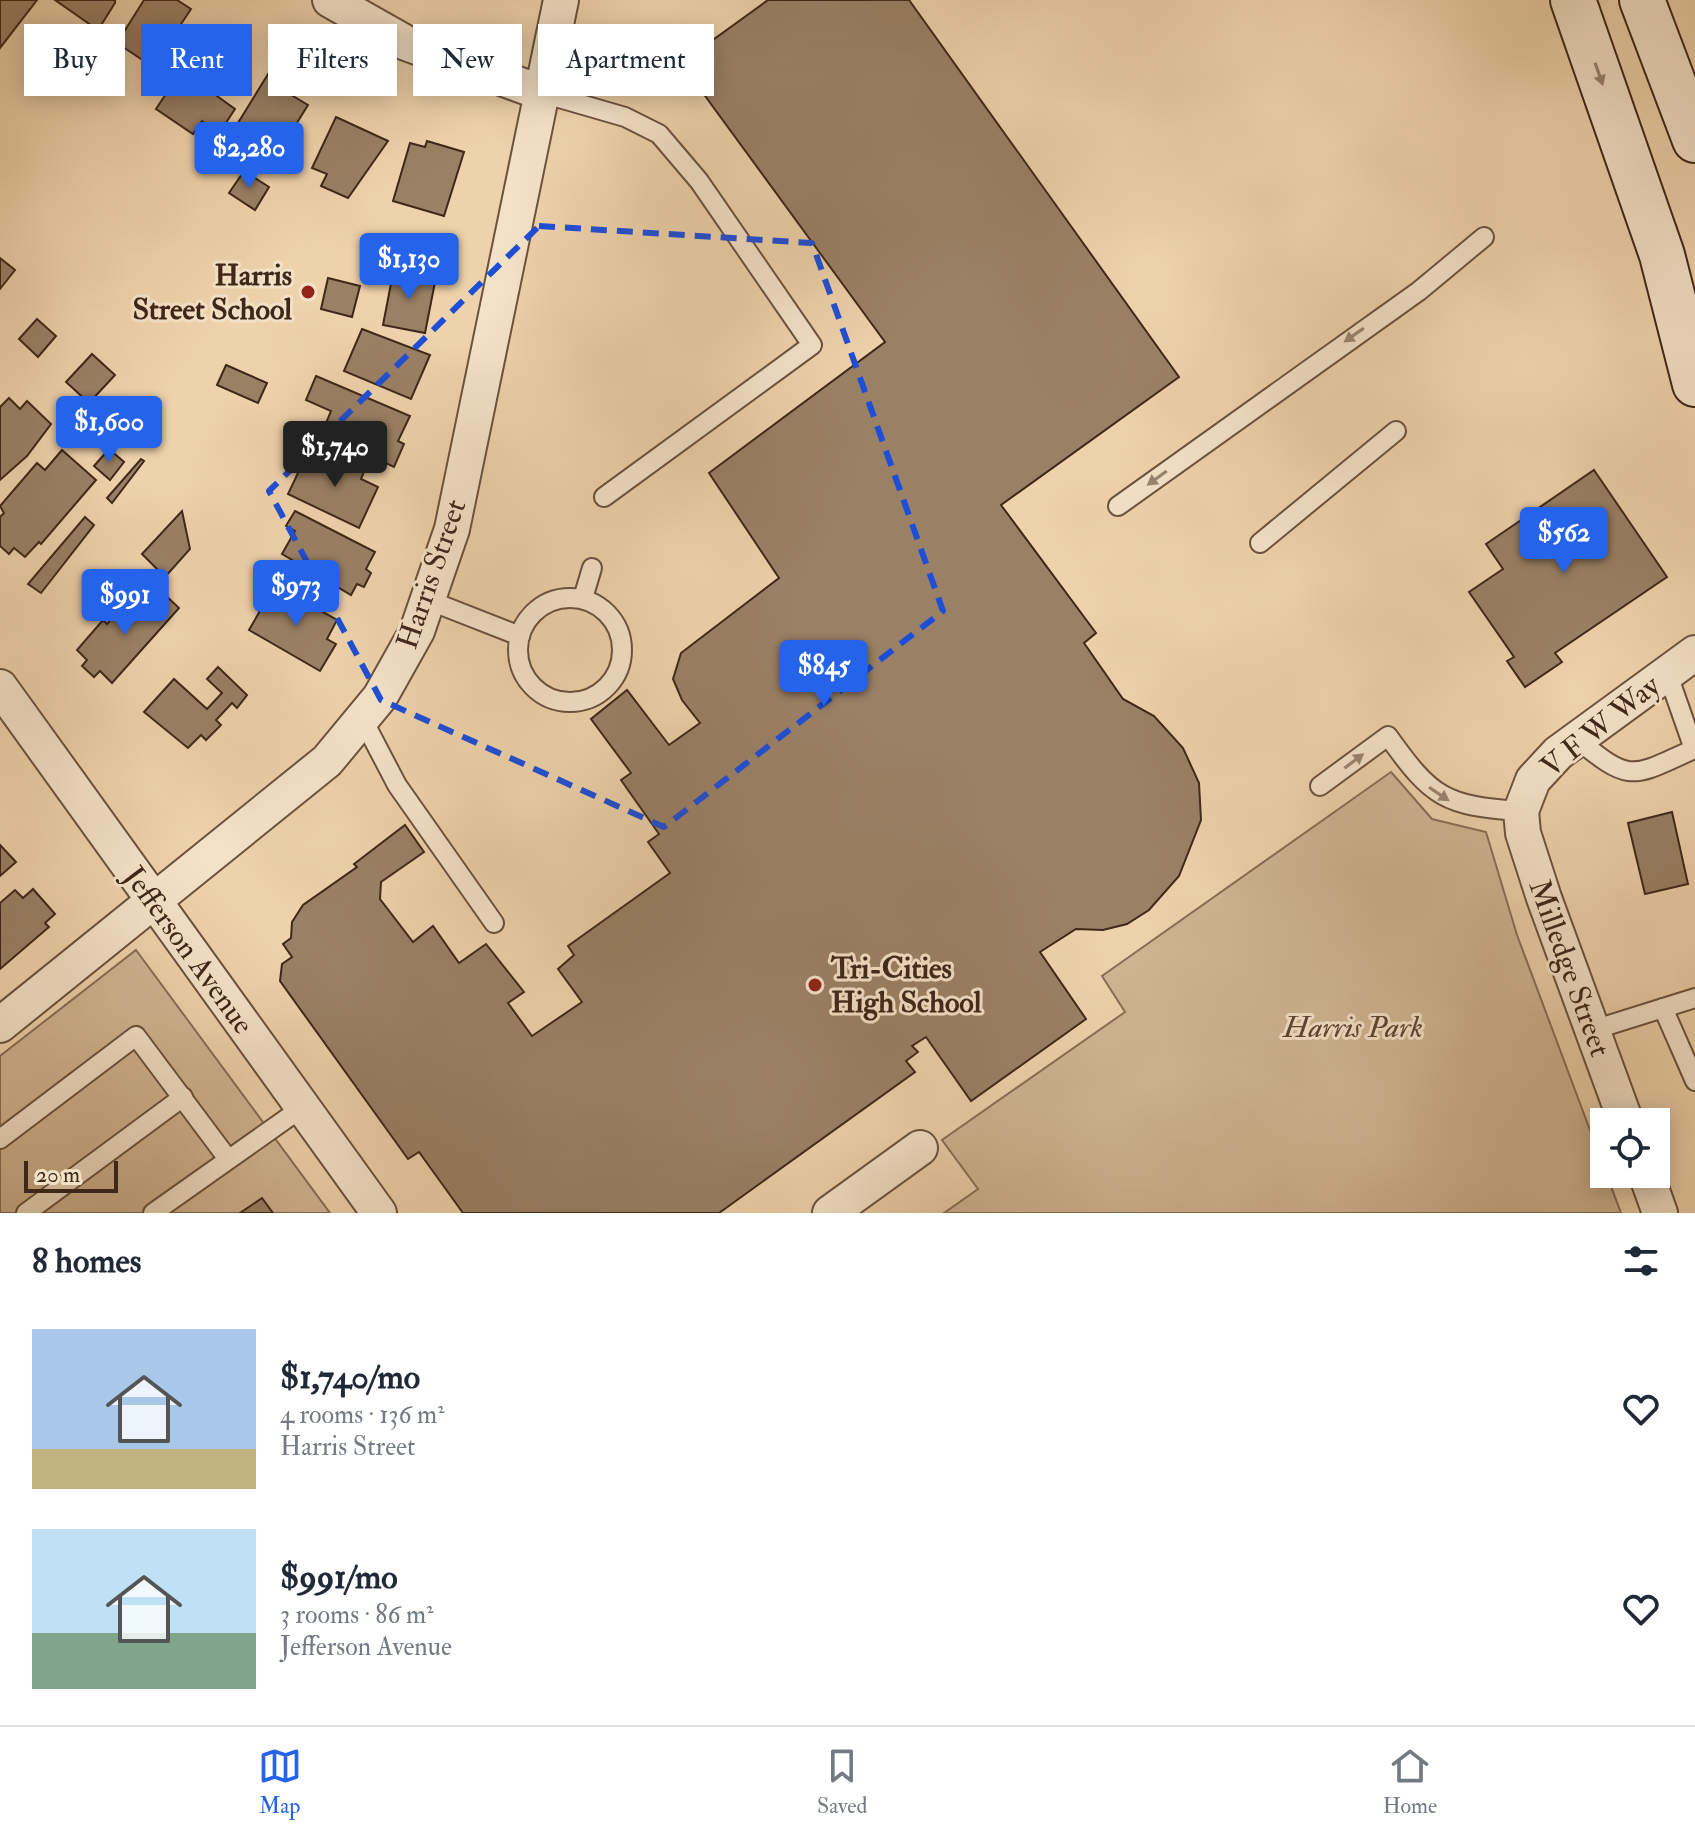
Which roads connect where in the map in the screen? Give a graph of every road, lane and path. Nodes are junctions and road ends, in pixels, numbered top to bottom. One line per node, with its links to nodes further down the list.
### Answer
1 (330, 0): 6 (street)
2 (561, 0): 5 (street, Harris Street)
3 (1573, 0): 11 (main road, one-way to 11)
4 (1642, 0): 9 (main road)
5 (556, 24)
6 (538, 92)
7 (541, 96): 18 (street, Harris Street)
8 (552, 96): 13 (lane)
9 (1695, 140)
10 (1484, 237): 14 (lane, one-way to 14)
11 (1695, 384)
12 (1396, 431): 15 (lane)
13 (604, 497)
14 (1118, 506)
15 (1260, 543)
16 (592, 568): 17 (lane)
17 (583, 598): 19 (lane); 19 (lane)
18 (428, 600): 19 (lane); 23 (street, Harris Street)
19 (520, 636)
20 (1695, 653): 21 (street, V F W Way)
21 (1667, 672): 24 (street, V F W Way); 25 (lane)
22 (0, 687): 28 (street, Jefferson Avenue)
23 (362, 718): 28 (street, Harris Street); 29 (lane)
24 (1577, 739): 25 (lane); 27 (street, V F W Way)
25 (1694, 750)
26 (1320, 786): 27 (lane, one-way to 27)
27 (1521, 811): 33 (street, Milledge Street)
28 (155, 901): 32 (street, Harris Street); 36 (street, Jefferson Avenue)
29 (494, 923)
30 (1695, 998): 31 (lane)
31 (1663, 1008): 33 (lane); 34 (lane)
32 (0, 1025)
33 (1593, 1030): 37 (street, Milledge Street)
34 (1695, 1081)
35 (183, 1097): 38 (lane); 40 (lane); 42 (lane)
36 (303, 1107): 40 (lane); 44 (street, Jefferson Avenue)
37 (1621, 1108)
38 (0, 1139)
39 (920, 1148): 45 (street)
40 (228, 1159): 43 (lane)
41 (1651, 1188): 46 (street)
42 (26, 1213)
43 (153, 1213)
44 (379, 1213)
45 (830, 1213)
46 (1660, 1213)

